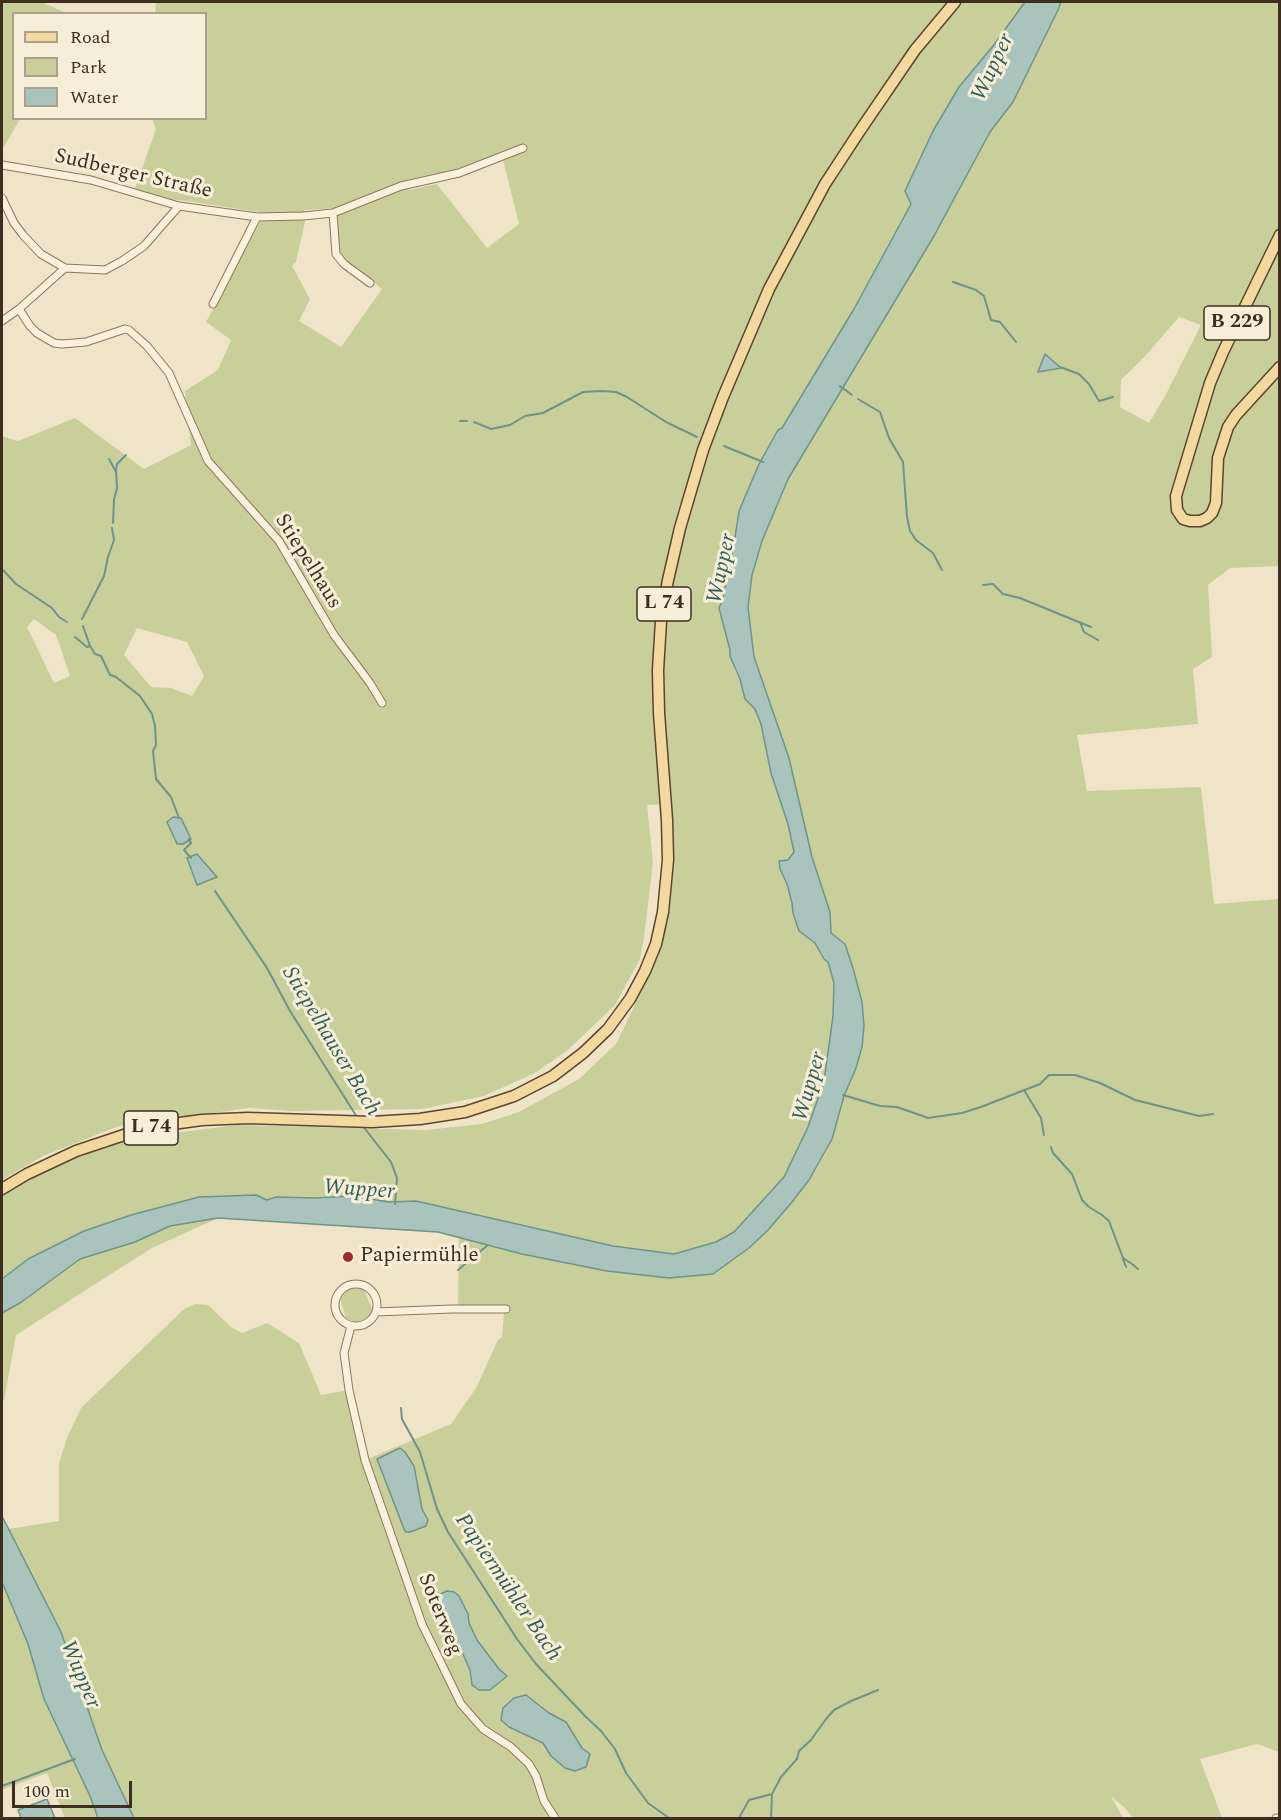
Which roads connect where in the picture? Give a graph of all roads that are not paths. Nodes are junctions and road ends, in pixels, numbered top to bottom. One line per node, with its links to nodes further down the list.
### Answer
1 (955, 2): 16 (main road, L 74)
2 (523, 148): 6 (street, Sudberger Straße)
3 (2, 165): 5 (street, Sudberger Straße)
4 (2, 198): 9 (street)
5 (179, 206): 7 (street, Sudberger Straße); 9 (street)
6 (333, 213): 7 (street, Sudberger Straße); 10 (street)
7 (257, 217): 11 (street)
8 (1280, 235): 14 (main road, B 229)
9 (65, 268): 12 (street)
10 (370, 283)
11 (213, 304)
12 (19, 309): 13 (street); 15 (street, Stiepelhaus)
13 (2, 321)
14 (1280, 367)
15 (382, 703)
16 (2, 1188)
17 (506, 1309): 18 (street)
18 (376, 1312): 19 (street); 19 (street)
19 (351, 1326): 20 (street, Soterweg)
20 (555, 1818)

